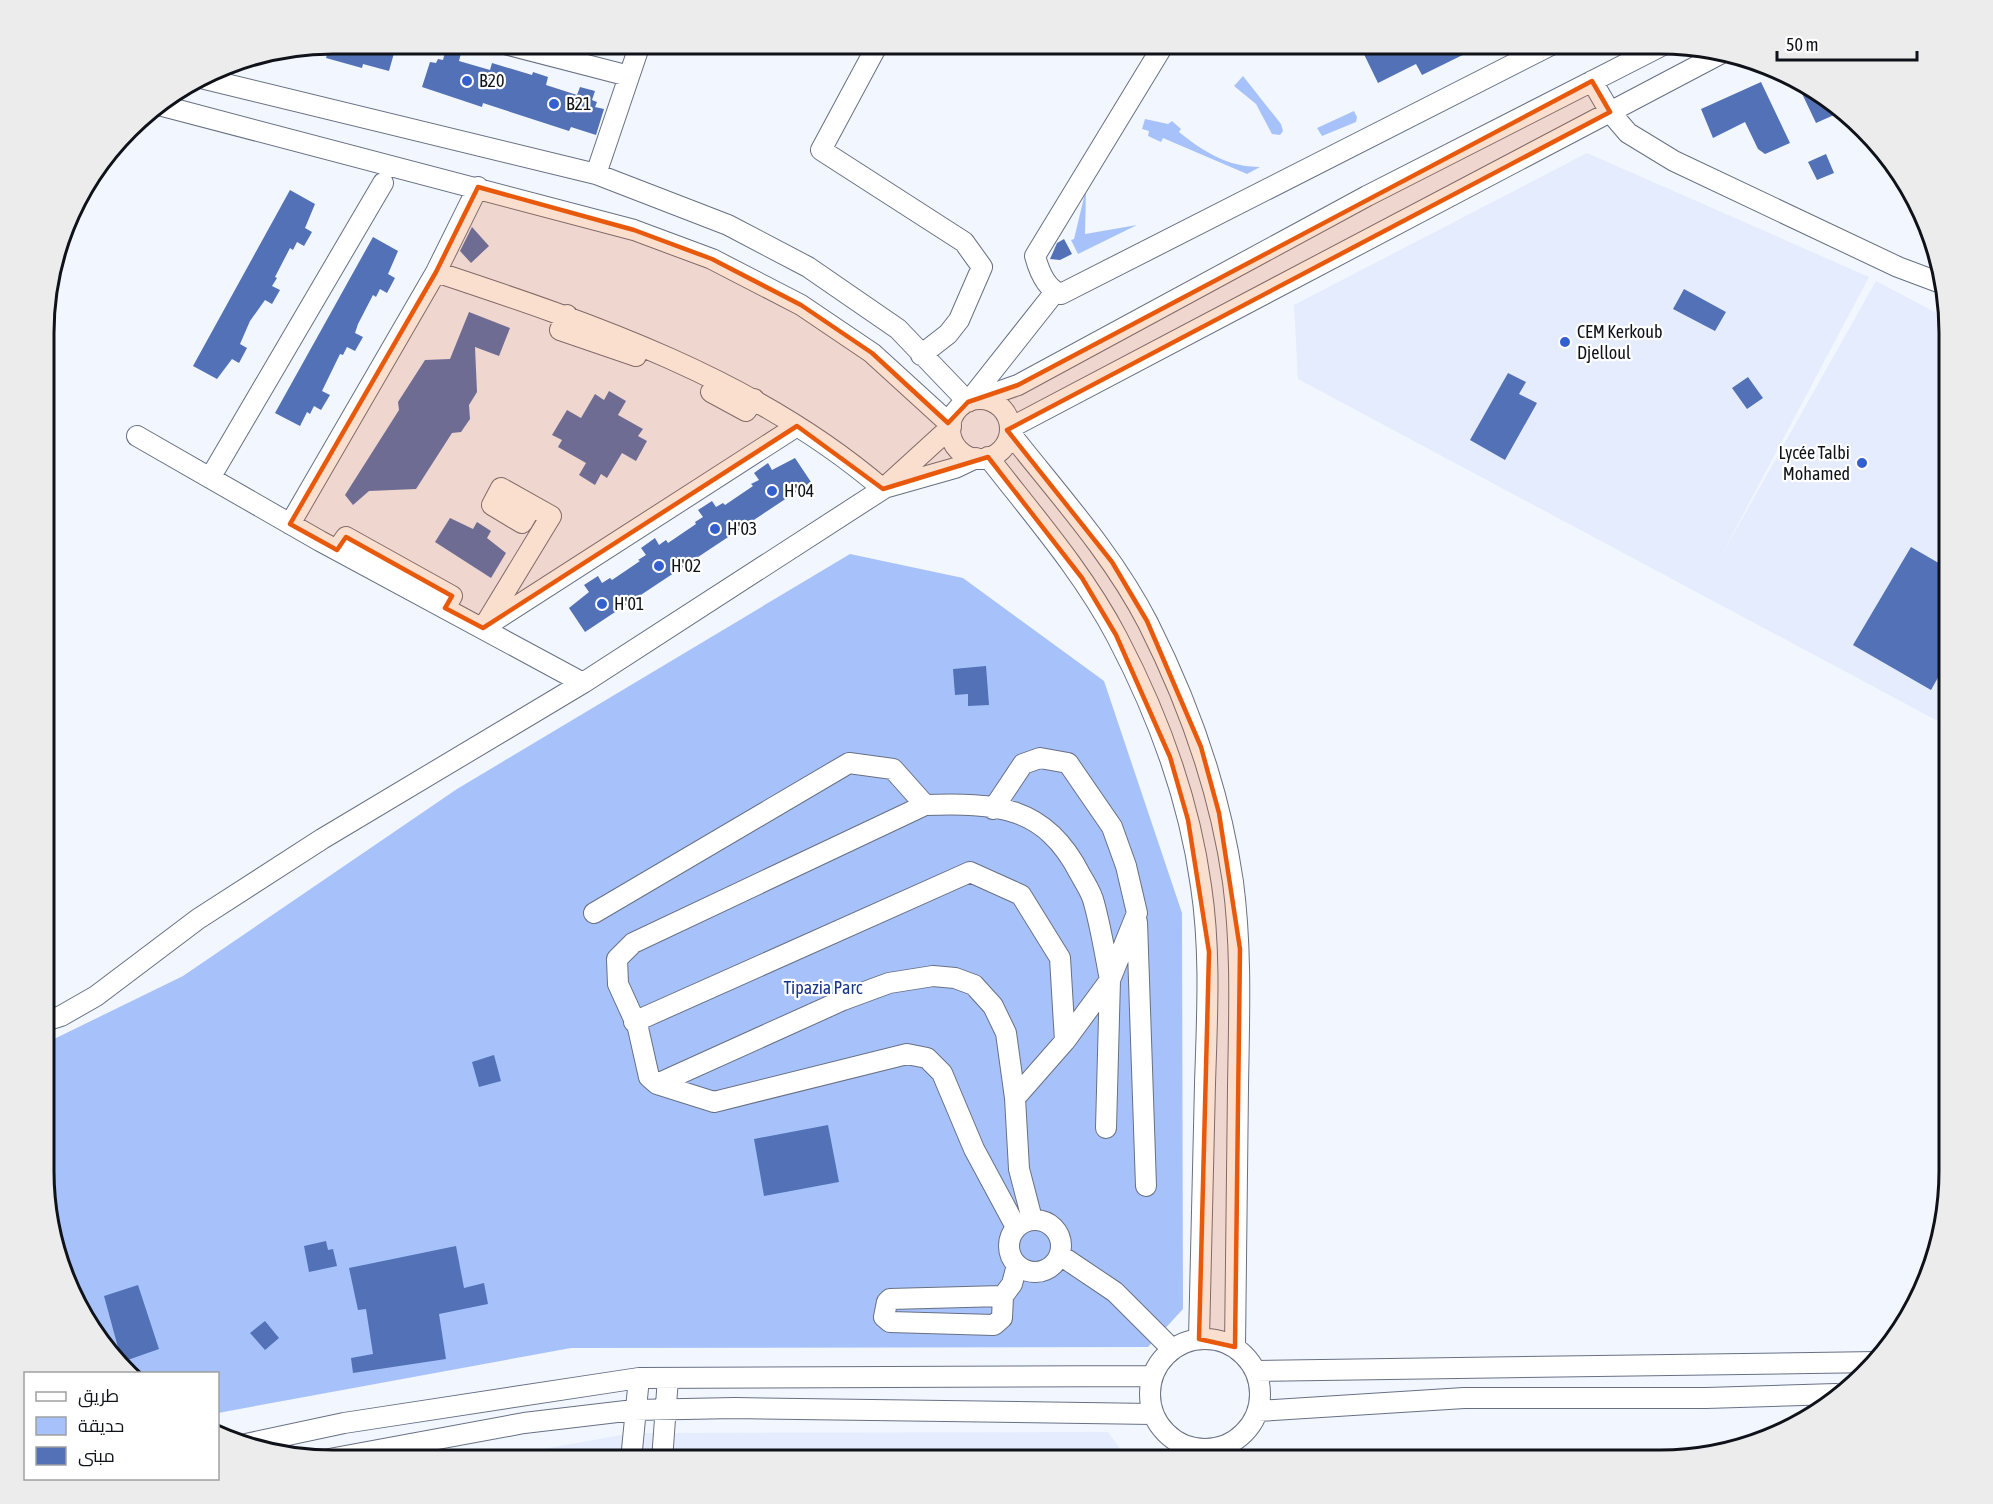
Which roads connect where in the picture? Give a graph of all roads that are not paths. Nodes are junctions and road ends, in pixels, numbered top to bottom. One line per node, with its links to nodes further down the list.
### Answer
1 (544, 54): 8 (street)
2 (637, 54): 8 (street)
3 (873, 54): 19 (street)
4 (1158, 54): 18 (street)
5 (1533, 54): 18 (street)
6 (1645, 54): 10 (street)
7 (1711, 59): 12 (street)
8 (629, 76): 13 (street)
9 (214, 81): 13 (street)
10 (1592, 81): 12 (street); 20 (street)
11 (169, 108): 15 (street)
12 (1610, 112): 17 (street); 23 (street)
13 (596, 174): 19 (street)
14 (383, 183): 26 (street)
15 (478, 187): 16 (street); 22 (street)
16 (436, 272): 21 (street); 29 (street)
17 (1934, 281)
18 (1055, 292): 20 (street)
19 (921, 355): 20 (street)
20 (973, 401): 22 (street); 23 (street)
21 (797, 426): 27 (street); 30 (street)
22 (951, 426): 25 (street); 27 (street)
23 (1010, 430): 25 (street); 49 (street)
24 (137, 436): 26 (street)
25 (982, 458): 27 (street); 48 (street)
26 (210, 478): 29 (street)
27 (882, 489): 31 (street)
28 (532, 506): 30 (street)
29 (290, 524): 30 (street)
30 (483, 628): 31 (street)
31 (583, 683): 37 (street)
32 (925, 805): 33 (street); 34 (street); 38 (street)
33 (993, 809): 35 (street); 36 (street)
34 (594, 913)
35 (1137, 913): 36 (street); 43 (street)
36 (1110, 980): 39 (street); 42 (street)
37 (54, 1019)
38 (634, 1022): 39 (street); 40 (street)
39 (1065, 1041): 41 (street)
40 (657, 1084): 41 (street); 44 (street)
41 (1015, 1098): 44 (street)
42 (1106, 1128)
43 (1146, 1186)
44 (1024, 1223): 45 (street); 46 (street)
45 (1060, 1255): 46 (street); 50 (street)
46 (1017, 1265): 47 (street)
47 (1003, 1296): 47 (street)
48 (1199, 1339): 49 (street); 50 (street)
49 (1235, 1347): 52 (street)
50 (1172, 1349): 53 (street)
51 (1863, 1362): 52 (street)
52 (1255, 1371): 59 (street)
53 (1152, 1376): 55 (street); 60 (street)
54 (639, 1378): 55 (street); 58 (street); 61 (street)
55 (668, 1378): 57 (street)
56 (1827, 1394): 59 (street)
57 (665, 1409): 58 (street); 60 (street); 64 (street)
58 (634, 1410): 62 (street); 63 (street)
59 (1258, 1411): 60 (street)
60 (1153, 1413)
61 (263, 1440)
62 (378, 1450)
63 (632, 1450)
64 (663, 1450)

